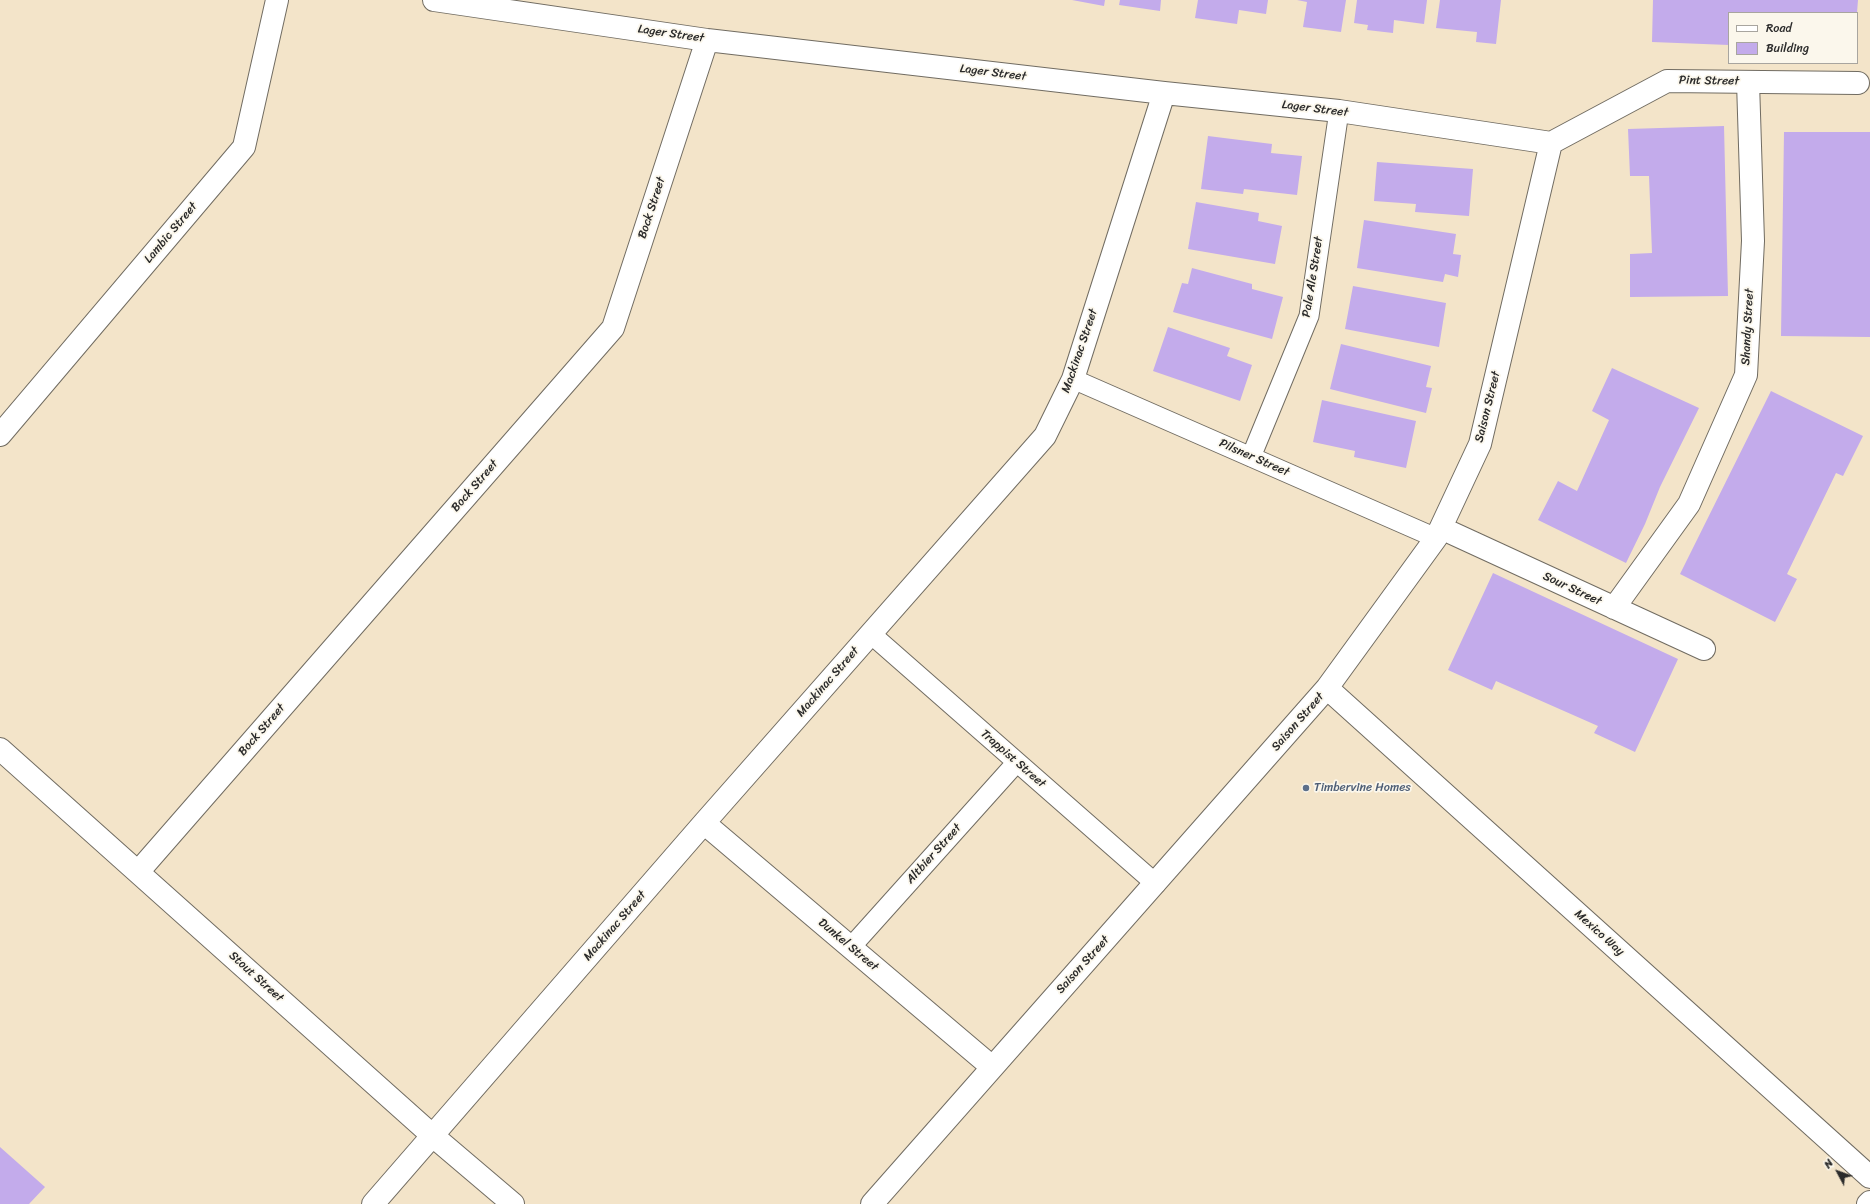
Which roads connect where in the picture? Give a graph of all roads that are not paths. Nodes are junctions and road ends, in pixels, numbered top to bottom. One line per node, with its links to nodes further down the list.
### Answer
1 (277, 0): 10 (street, Lambic Street)
2 (434, 0): 3 (street, Lager Street)
3 (707, 40): 6 (street, Lager Street); 20 (street, Bock Street)
4 (1748, 82): 5 (street, Pint Street); 8 (street, Pint Street); 13 (street, Shandy Street)
5 (1858, 83)
6 (1164, 93): 7 (street, Lager Street); 9 (street, Mackinac Street)
7 (1339, 111): 8 (street, Lager Street); 11 (lane, Pale Ale Street)
8 (1551, 143): 12 (street, Saison Street)
9 (1073, 379): 11 (lane, Pilsner Street); 14 (street, Mackinac Street)
10 (0, 434)
11 (1251, 457): 12 (lane, Pilsner Street)
12 (1438, 533): 13 (street, Sour Street); 16 (street, Saison Street)
13 (1614, 608): 15 (street, Sour Street)
14 (871, 634): 18 (lane, Trappist Street); 19 (street, Mackinac Street)
15 (1704, 649)
16 (1327, 688): 21 (street, Saison Street); 25 (street, Mexico Way)
17 (0, 749): 20 (street, Stout Street)
18 (1017, 762): 21 (lane, Trappist Street); 22 (lane, Altbier Street)
19 (704, 823): 22 (street, Dunkel Street); 24 (street, Mackinac Street)
20 (138, 872): 24 (street, Stout Street)
21 (1156, 884): 23 (street, Saison Street)
22 (851, 947): 23 (street, Dunkel Street)
23 (992, 1067): 28 (street, Saison Street)
24 (433, 1136): 26 (street, Mackinac Street); 27 (street, Stout Street)
25 (1870, 1177)
26 (373, 1204)
27 (513, 1204)
28 (872, 1204)

